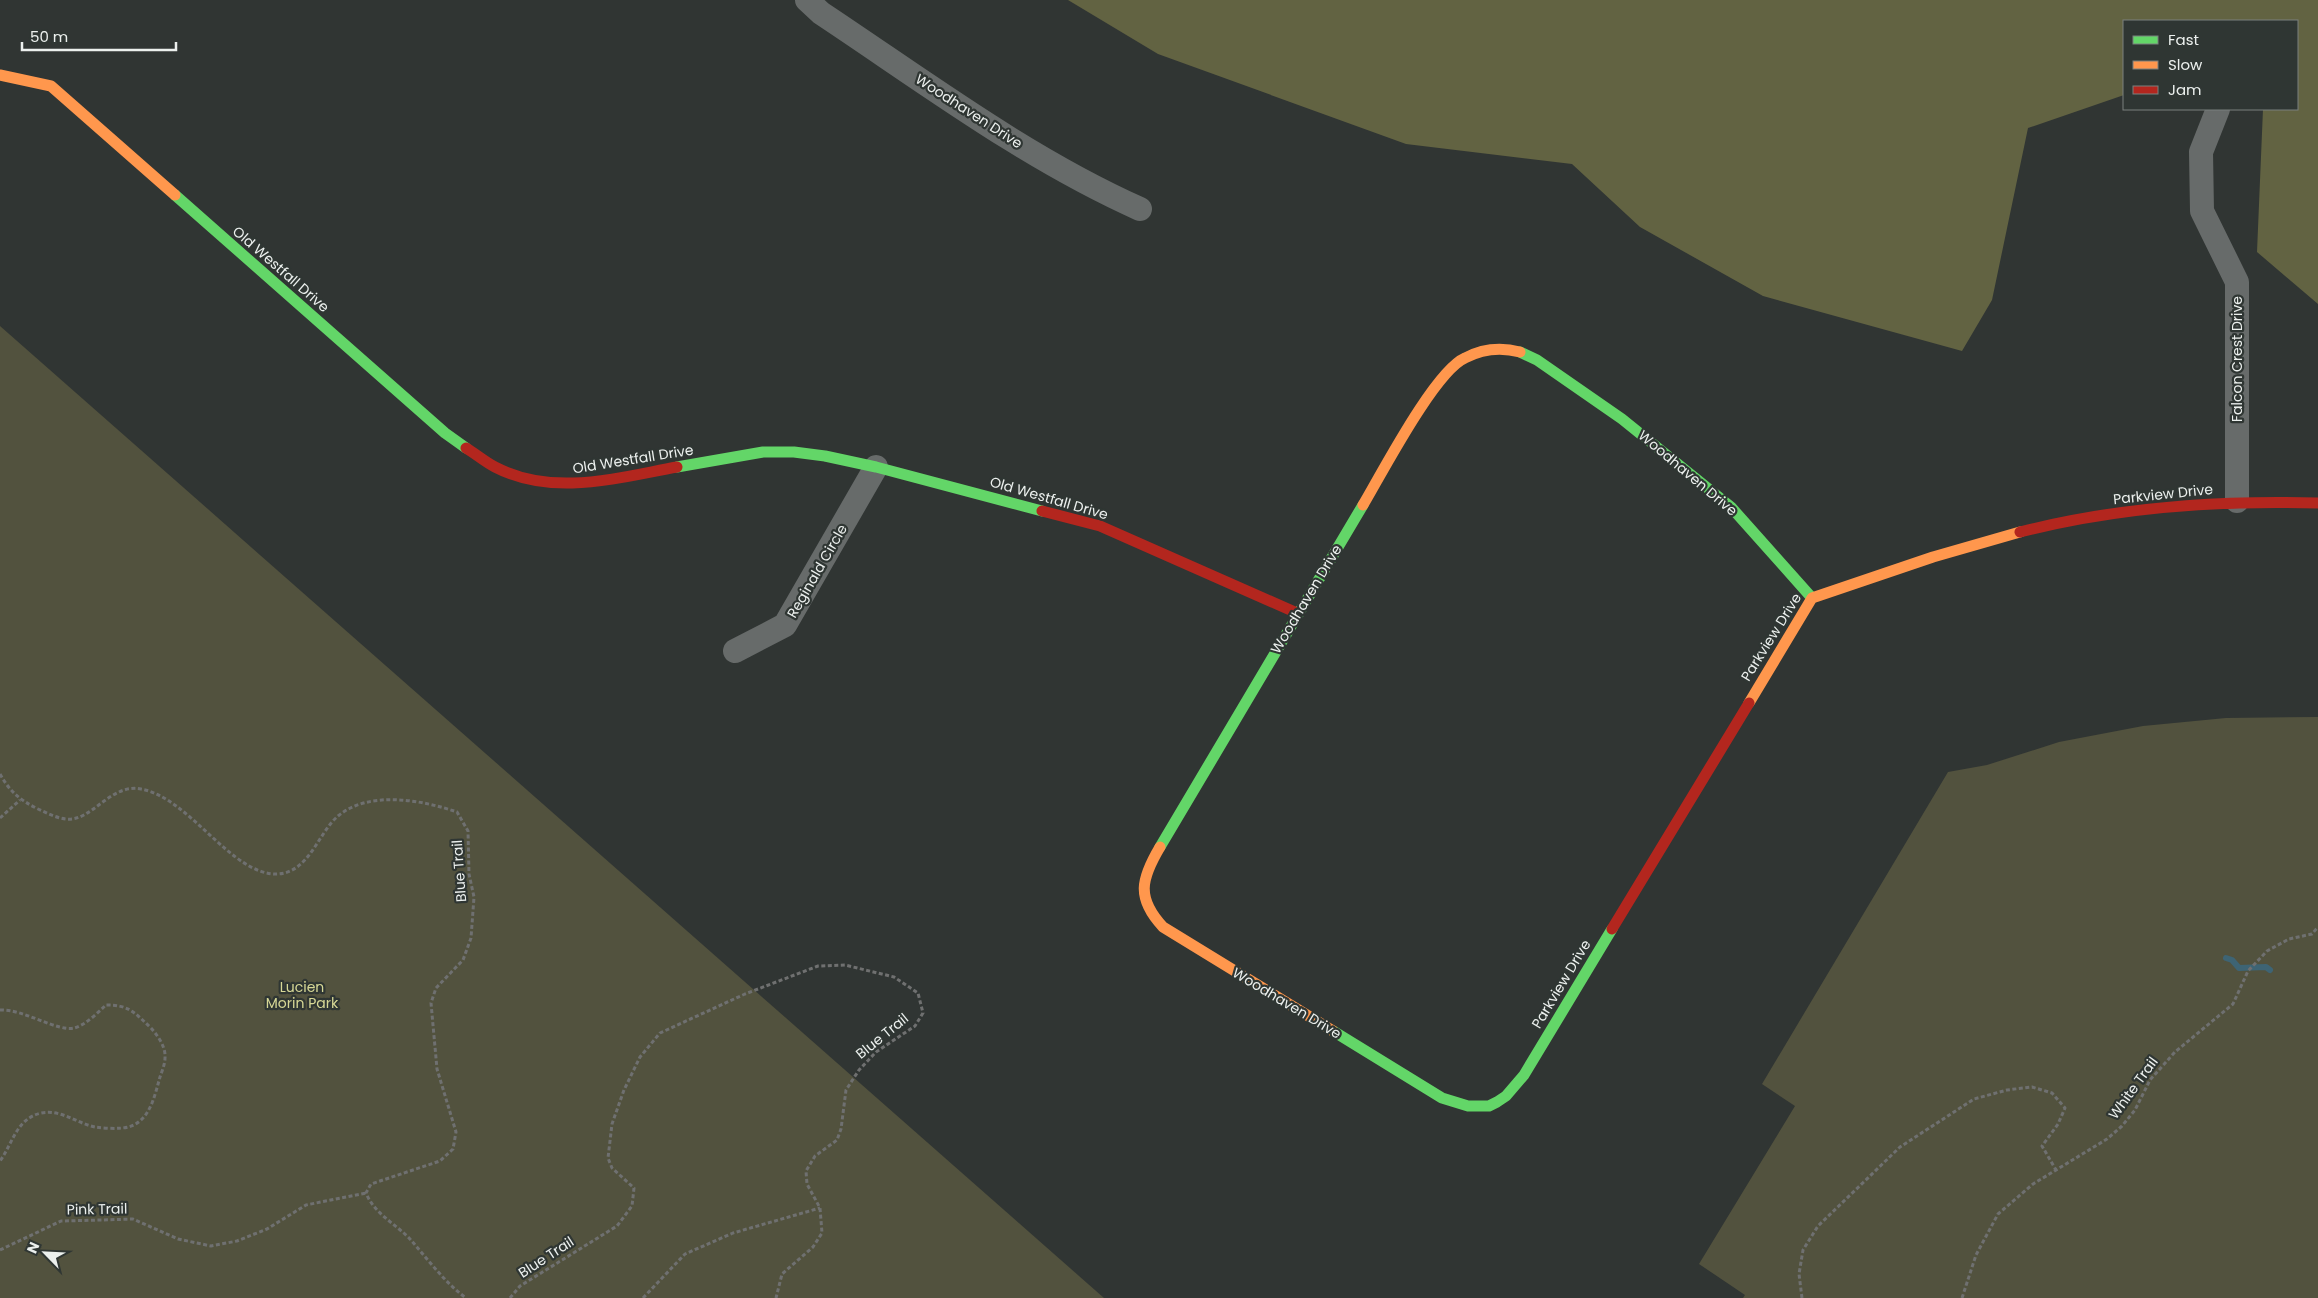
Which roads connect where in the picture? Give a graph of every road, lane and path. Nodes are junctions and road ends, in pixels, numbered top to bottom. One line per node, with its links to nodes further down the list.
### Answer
1 (807, 0): 4 (street, Woodhaven Drive)
2 (0, 75): 5 (street, Old Westfall Drive)
3 (2218, 110): 6 (street, Falcon Crest Drive)
4 (1140, 208)
5 (876, 467): 9 (street, Old Westfall Drive); 10 (street, Reginald Circle)
6 (2237, 501): 7 (street, Parkview Drive); 8 (street, Parkview Drive)
7 (2318, 503)
8 (1812, 598): 9 (street, Woodhaven Drive); 16 (street, Parkview Drive)
9 (1297, 613): 16 (street, Woodhaven Drive)
10 (735, 652)
11 (0, 774): 12 (path, Blue Trail)
12 (20, 800): 13 (path); 19 (path, Blue Trail)
13 (0, 818)
14 (2318, 927): 18 (path, White Trail)
15 (0, 1010): 17 (path)
16 (1466, 1107)
17 (0, 1160)
18 (2056, 1170): 26 (path); 27 (path, White Trail)
19 (366, 1194): 21 (path, Pink Trail); 22 (path)
20 (820, 1208): 23 (path, Blue Trail); 24 (path); 25 (path, Blue Trail)
21 (0, 1250)
22 (466, 1298)
23 (510, 1298)
24 (643, 1298)
25 (776, 1298)
26 (1802, 1298)
27 (1962, 1298)

